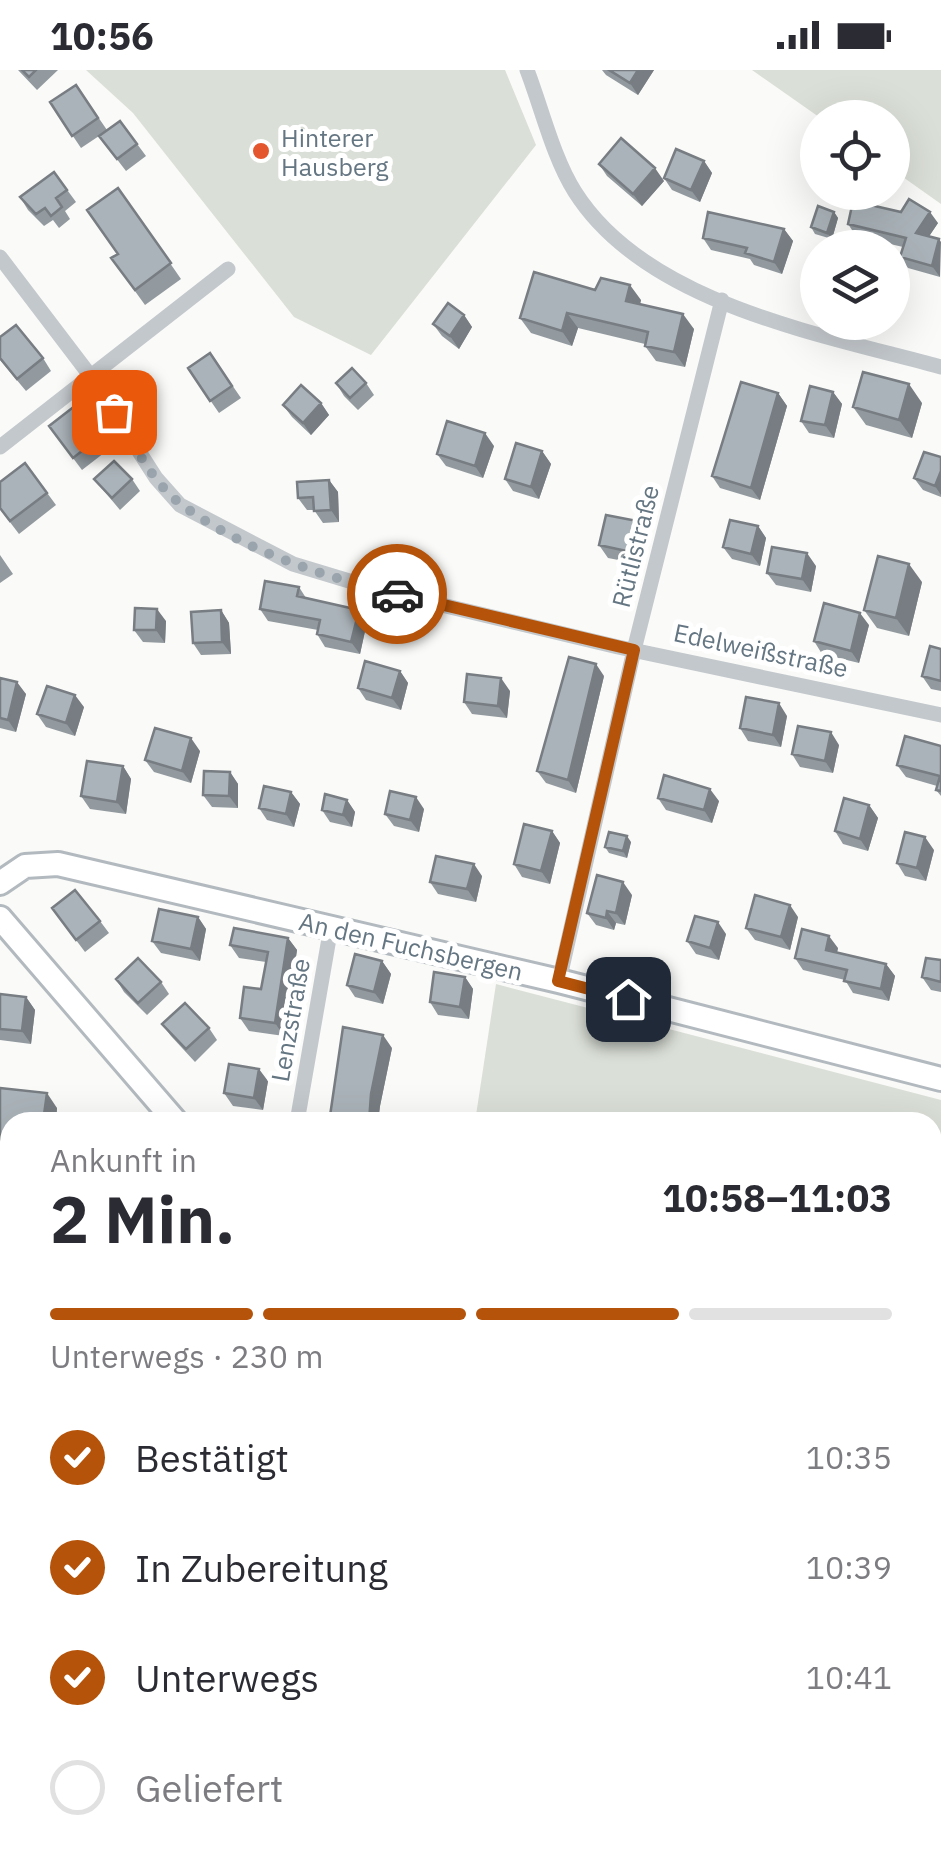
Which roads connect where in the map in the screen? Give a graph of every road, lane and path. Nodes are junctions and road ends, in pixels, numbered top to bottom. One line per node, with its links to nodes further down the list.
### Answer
1 (527, 70): 4 (street)
2 (0, 258): 6 (street, Edelweißstraße)
3 (228, 269): 6 (street)
4 (722, 300): 5 (street); 8 (street, Rütlistraße)
5 (941, 367)
6 (92, 378): 7 (street); 8 (street, Edelweißstraße)
7 (0, 447)
8 (634, 650): 9 (street, Edelweißstraße); 13 (street, Rütlistraße)
9 (941, 716)
10 (0, 883): 12 (street, An den Fuchsbergen)
11 (0, 918): 15 (street)
12 (331, 926): 13 (street, An den Fuchsbergen); 16 (street, Lenzstraße)
13 (558, 981): 14 (street, An den Fuchsbergen)
14 (941, 1079)
15 (167, 1112)
16 (299, 1112)

